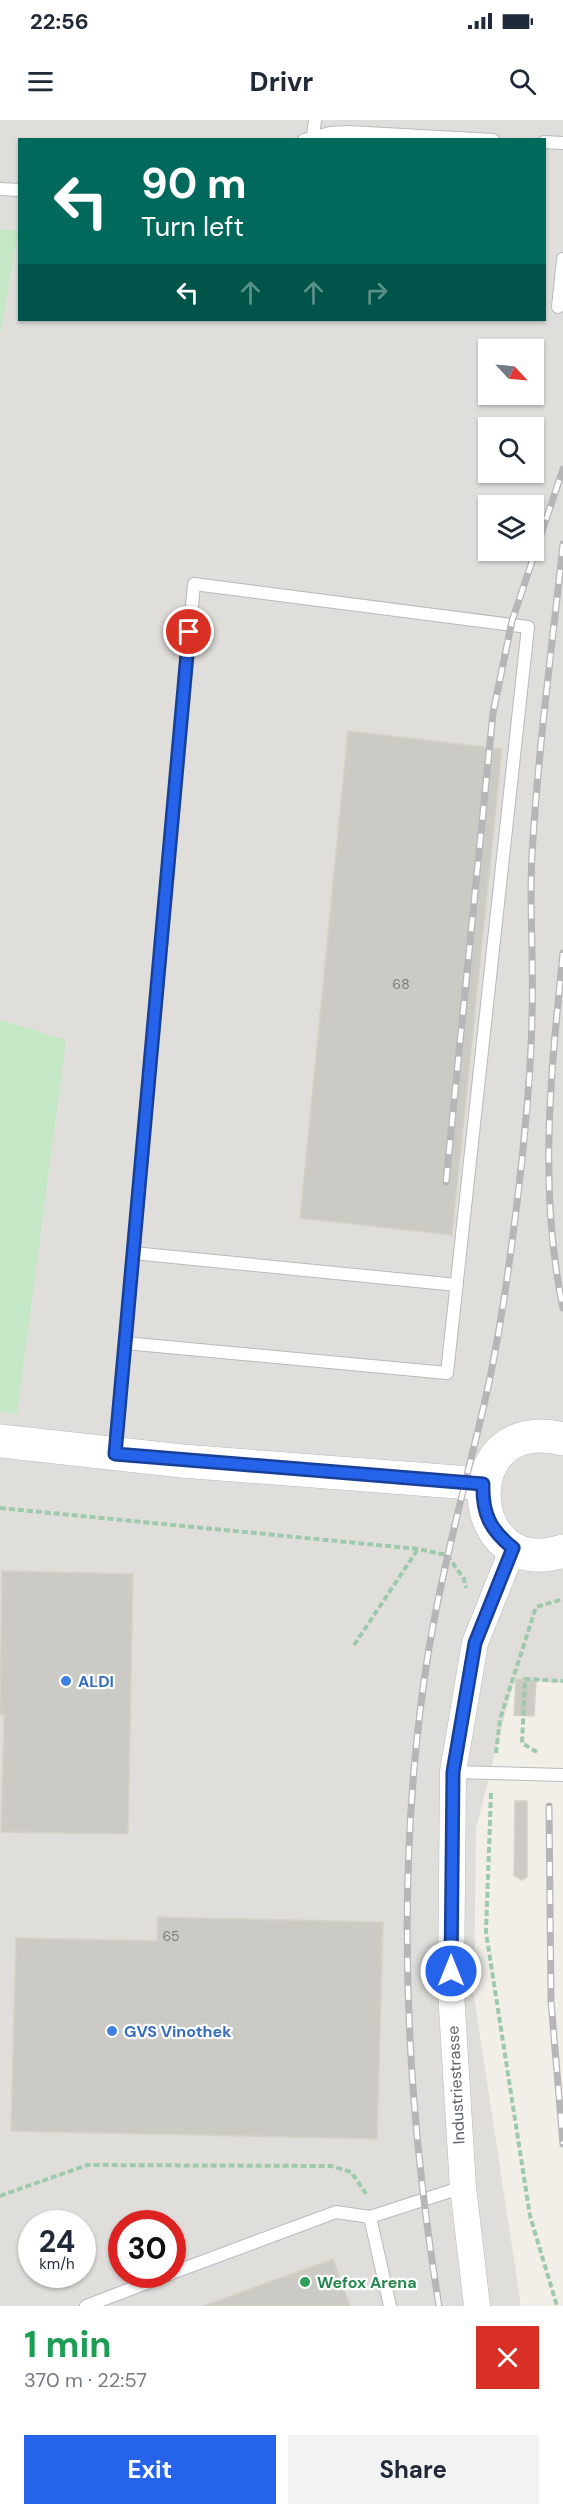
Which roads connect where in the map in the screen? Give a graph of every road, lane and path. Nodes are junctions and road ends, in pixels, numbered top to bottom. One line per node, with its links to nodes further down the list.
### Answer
1 (315, 120): 2 (lane)
2 (309, 138): 3 (lane)
3 (457, 138)
4 (546, 142): 5 (lane)
5 (563, 143)
6 (0, 189): 7 (lane)
7 (18, 190)
8 (563, 259): 9 (lane)
9 (558, 307)
10 (133, 1253): 11 (lane); 11 (lane); 12 (lane)
11 (457, 1285): 12 (lane)
12 (124, 1343): 15 (lane)
13 (563, 1439): 16 (street)
14 (0, 1442): 15 (street)
15 (115, 1454): 16 (street)
16 (483, 1484): 18 (street)
17 (0, 1508): 19 (path)
18 (513, 1548): 20 (street); 27 (street, Industriestrasse)
19 (418, 1549): 21 (path); 23 (path)
20 (563, 1551)
21 (466, 1590)
22 (563, 1599): 28 (path)
23 (354, 1645)
24 (563, 1676): 25 (path)
25 (563, 1681): 26 (path)
26 (541, 1754)
27 (453, 1772): 28 (lane); 30 (street, Industriestrasse)
28 (494, 1773): 29 (lane); 38 (path)
29 (563, 1775)
30 (463, 2187): 32 (lane); 37 (street, Industriestrasse)
31 (0, 2196): 32 (path)
32 (370, 2217): 33 (lane); 36 (lane)
33 (186, 2268)
34 (134, 2288): 35 (lane)
35 (86, 2306)
36 (390, 2306)
37 (477, 2306)
38 (557, 2306)

